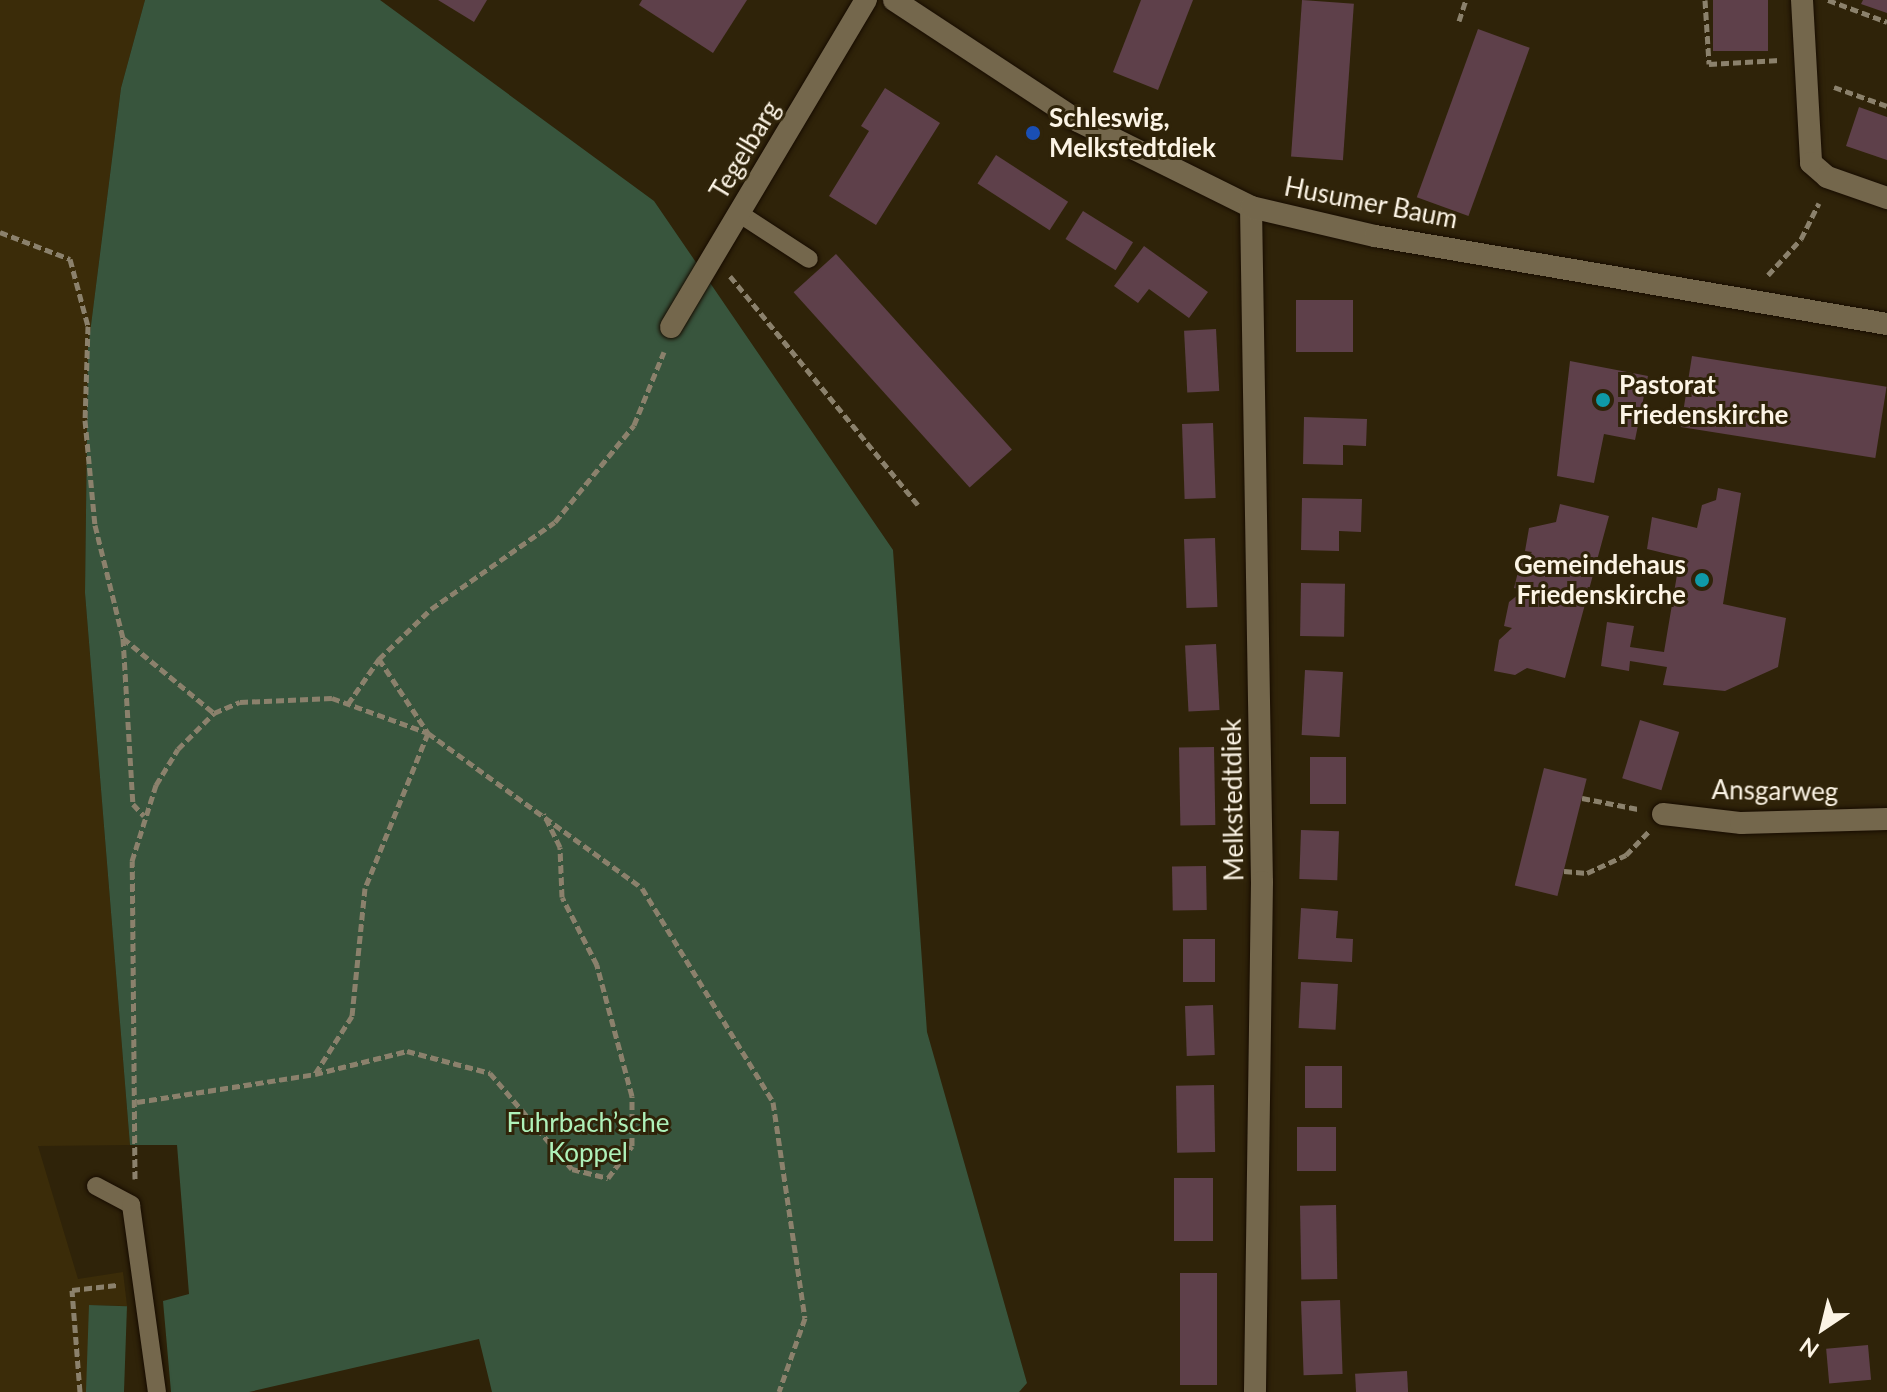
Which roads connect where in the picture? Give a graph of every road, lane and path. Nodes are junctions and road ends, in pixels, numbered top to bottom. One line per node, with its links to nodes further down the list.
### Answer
1 (866, 0): 13 (street, Tegelbarg)
2 (894, 0): 12 (street, Husumer Baum)
3 (1466, 0): 7 (path)
4 (1705, 0): 9 (path)
5 (1802, 0): 9 (street)
6 (1827, 0): 8 (path)
7 (1459, 21)
8 (1887, 22)
9 (1806, 68): 10 (path); 11 (street)
10 (1887, 106)
11 (1887, 198)
12 (1251, 207): 19 (street, Husumer Baum); 41 (street, Melkstedtdiek)
13 (740, 214): 16 (street, Tegelbarg); 17 (lane)
14 (1815, 217): 18 (path)
15 (0, 232): 22 (path)
16 (714, 257): 20 (street, Tegelbarg); 21 (path)
17 (809, 259)
18 (1775, 272)
19 (1887, 324)
20 (671, 327): 23 (path)
21 (918, 505)
22 (123, 638): 25 (path); 30 (path)
23 (379, 659): 24 (path); 26 (path)
24 (348, 704): 25 (path); 26 (path)
25 (214, 713): 30 (path)
26 (428, 733): 29 (path); 33 (path)
27 (1582, 798): 28 (path)
28 (1657, 813): 31 (street, Ansgarweg); 32 (path)
29 (544, 814): 33 (path); 40 (path)
30 (144, 816): 34 (path)
31 (1887, 819)
32 (1564, 871)
33 (315, 1074): 34 (path)
34 (137, 1102): 36 (path)
35 (96, 1186): 36 (lane)
36 (131, 1205): 37 (lane)
37 (146, 1281): 38 (path); 39 (lane)
38 (80, 1392)
39 (157, 1392)
40 (779, 1392)
41 (1255, 1392)

